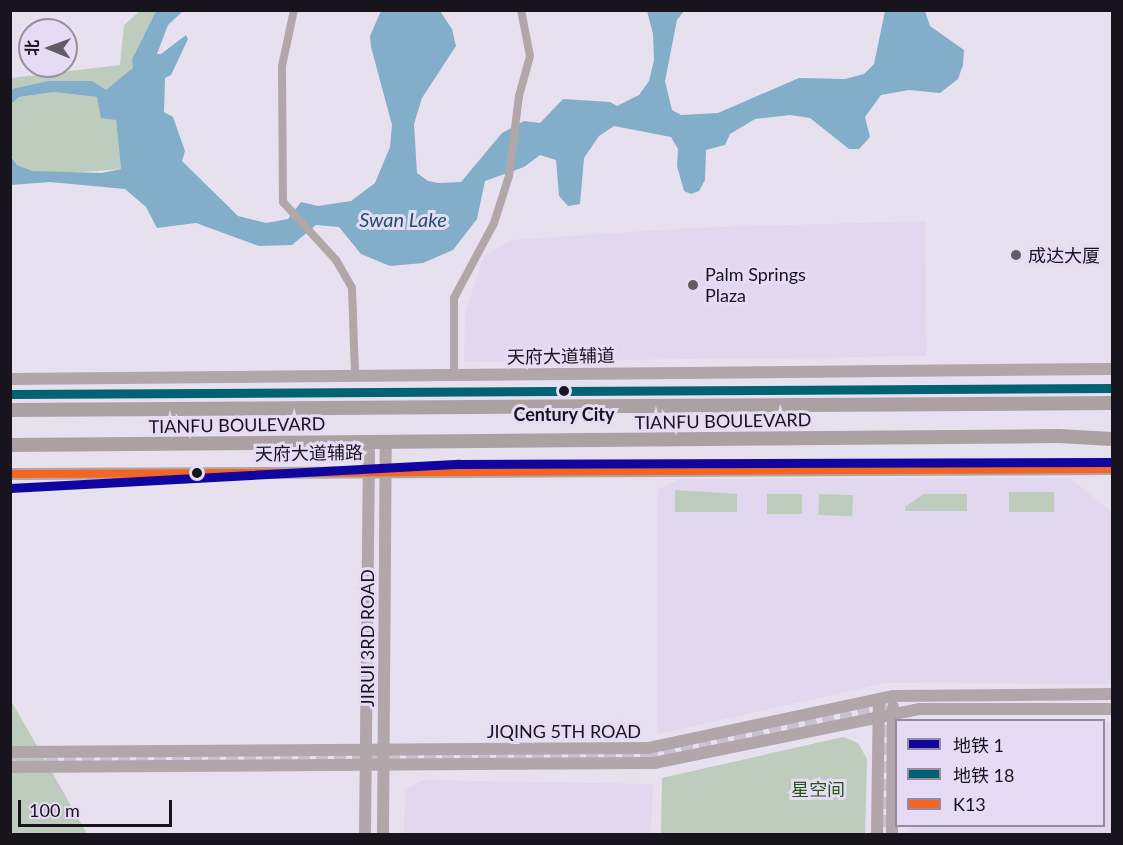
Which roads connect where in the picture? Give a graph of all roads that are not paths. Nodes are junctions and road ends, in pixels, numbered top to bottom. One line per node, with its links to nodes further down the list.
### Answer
1 (294, 10): 5 (street)
2 (521, 10): 4 (street)
3 (1113, 369): 4 (street, 天府大道辅道)
4 (454, 375): 5 (street, 天府大道辅道)
5 (355, 376): 6 (street, 天府大道辅道)
6 (10, 379)
7 (1113, 403): 8 (main road, TIANFU BOULEVARD)
8 (10, 410)
9 (1113, 439): 11 (main road, TIANFU BOULEVARD)
10 (369, 442): 11 (main road, TIANFU BOULEVARD); 12 (main road, TIANFU BOULEVARD); 14 (street, JIRUI 3RD ROAD)
11 (386, 442): 15 (street, JIRUI 3RD ROAD)
12 (10, 445)
13 (1113, 469): 15 (street, 天府大道辅路)
14 (369, 471): 15 (street, 天府大道辅路); 16 (street, 天府大道辅路); 23 (street, JIRUI 3RD ROAD)
15 (386, 471): 24 (street, JIRUI 3RD ROAD)
16 (10, 474)
17 (1113, 694): 18 (street, JIQING 5TH ROAD)
18 (893, 696): 19 (street, JIQING 5TH ROAD); 21 (street)
19 (879, 699): 22 (street); 24 (street, JIQING 5TH ROAD)
20 (1113, 709): 21 (street, JIQING 5TH ROAD)
21 (893, 713): 22 (street, JIQING 5TH ROAD); 32 (street)
22 (879, 717): 27 (street, JIQING 5TH ROAD); 31 (street)
23 (365, 750): 24 (street, JIQING 5TH ROAD); 25 (street, JIQING 5TH ROAD); 26 (street, JIRUI 3RD ROAD)
24 (384, 750): 27 (street, JIRUI 3RD ROAD)
25 (10, 753)
26 (365, 764): 27 (street, JIQING 5TH ROAD); 28 (street, JIQING 5TH ROAD); 29 (street, JIRUI 3RD ROAD)
27 (384, 765): 30 (street, JIRUI 3RD ROAD)
28 (10, 767)
29 (365, 834)
30 (383, 834)
31 (878, 834)
32 (892, 834)

